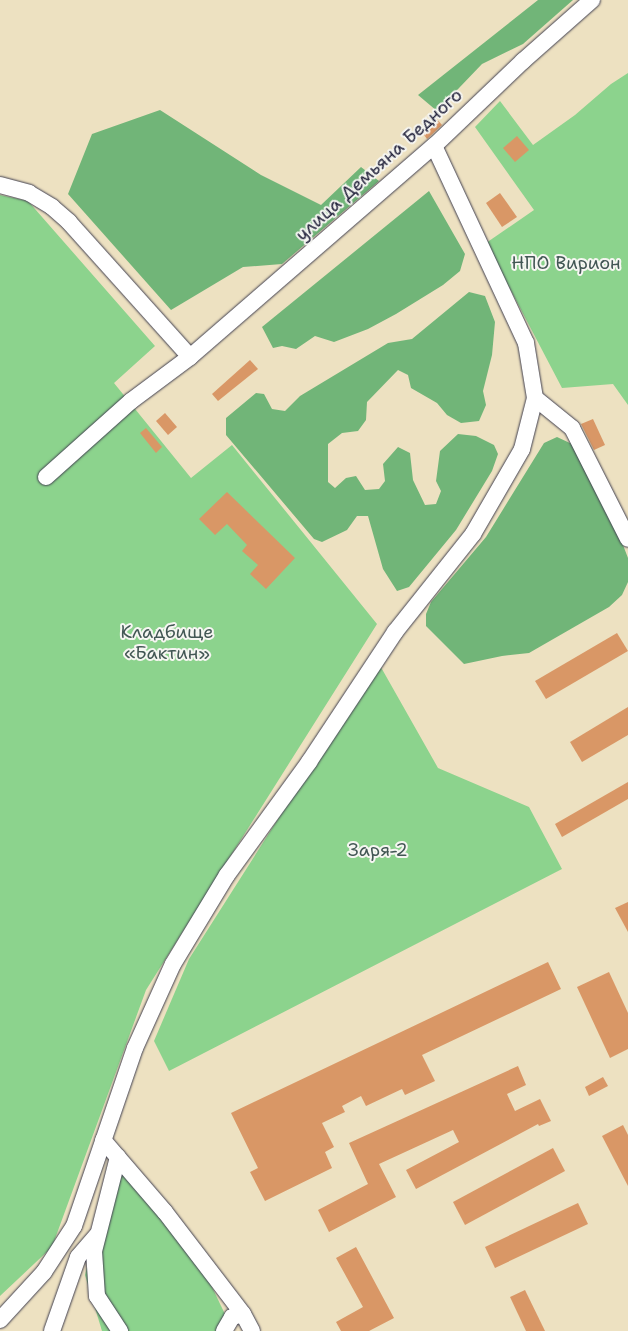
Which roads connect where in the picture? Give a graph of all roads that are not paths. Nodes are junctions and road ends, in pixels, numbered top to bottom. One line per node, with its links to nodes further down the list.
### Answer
1 (592, 0): 2 (street, улица Демьяна Бедного)
2 (434, 146): 4 (street, улица Демьяна Бедного); 5 (street)
3 (0, 185): 4 (street)
4 (190, 357): 6 (street, улица Демьяна Бедного)
5 (535, 398): 7 (street); 8 (street)
6 (46, 477)
7 (628, 539)
8 (103, 1140): 9 (street); 12 (street)
9 (118, 1157): 10 (street); 11 (street)
10 (98, 1233): 13 (street); 14 (street)
11 (243, 1314): 15 (street); 16 (street)
12 (0, 1320)
13 (52, 1331)
14 (120, 1331)
15 (224, 1331)
16 (252, 1331)

